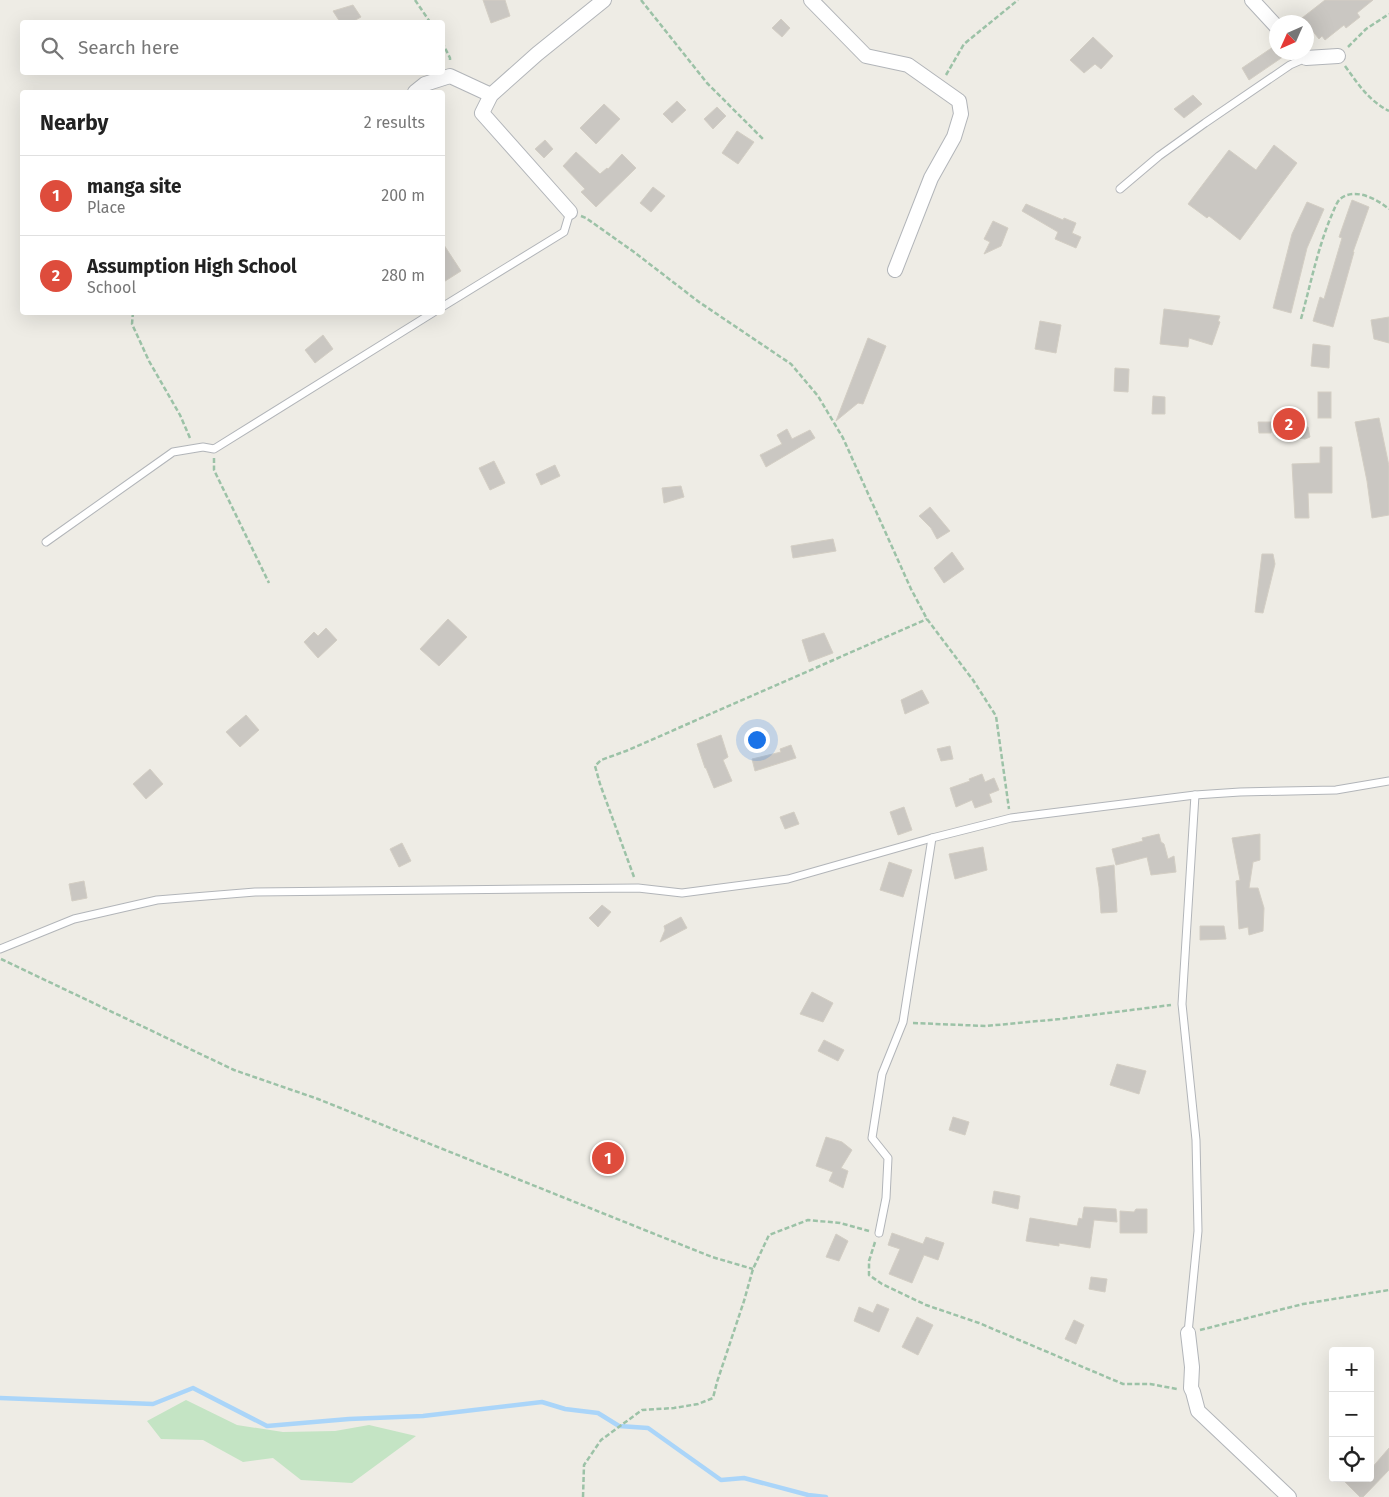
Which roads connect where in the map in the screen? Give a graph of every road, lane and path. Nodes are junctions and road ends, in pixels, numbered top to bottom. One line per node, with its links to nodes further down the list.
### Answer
1 (415, 0): 9 (path)
2 (604, 0): 17 (street)
3 (641, 0): 19 (path)
4 (811, 0): 15 (street)
5 (1018, 0): 15 (path)
6 (1252, 0): 8 (street)
7 (1389, 14): 12 (path)
8 (1269, 18)
9 (429, 20)
10 (445, 48): 14 (path)
11 (1314, 55): 12 (street)
12 (1338, 56): 18 (path)
13 (1296, 60): 20 (lane)
14 (450, 76): 16 (street); 17 (street)
15 (939, 87): 23 (street)
16 (418, 90)
17 (490, 95): 22 (street)
18 (1389, 111)
19 (763, 139)
20 (1120, 189)
21 (1389, 209): 27 (path)
22 (570, 212): 24 (lane); 32 (path)
23 (895, 270)
24 (445, 305)
25 (133, 315): 28 (path)
26 (429, 315): 29 (lane)
27 (1301, 319)
28 (194, 448): 29 (lane); 30 (lane)
29 (214, 449): 31 (path)
30 (46, 542)
31 (269, 583)
32 (927, 619): 35 (path); 37 (path)
33 (1389, 781): 34 (lane)
34 (1195, 795): 35 (lane); 40 (lane)
35 (1011, 818): 36 (lane)
36 (932, 838): 37 (lane); 41 (lane)
37 (638, 888): 38 (lane)
38 (0, 950)
39 (0, 959): 43 (path)
40 (1182, 1004): 41 (path); 45 (lane)
41 (903, 1022): 42 (lane)
42 (879, 1233): 43 (path); 46 (path)
43 (754, 1269): 47 (path)
44 (1389, 1290): 45 (path)
45 (1188, 1332): 46 (street)
46 (1193, 1392): 48 (street)
47 (583, 1497)
48 (1289, 1497)

